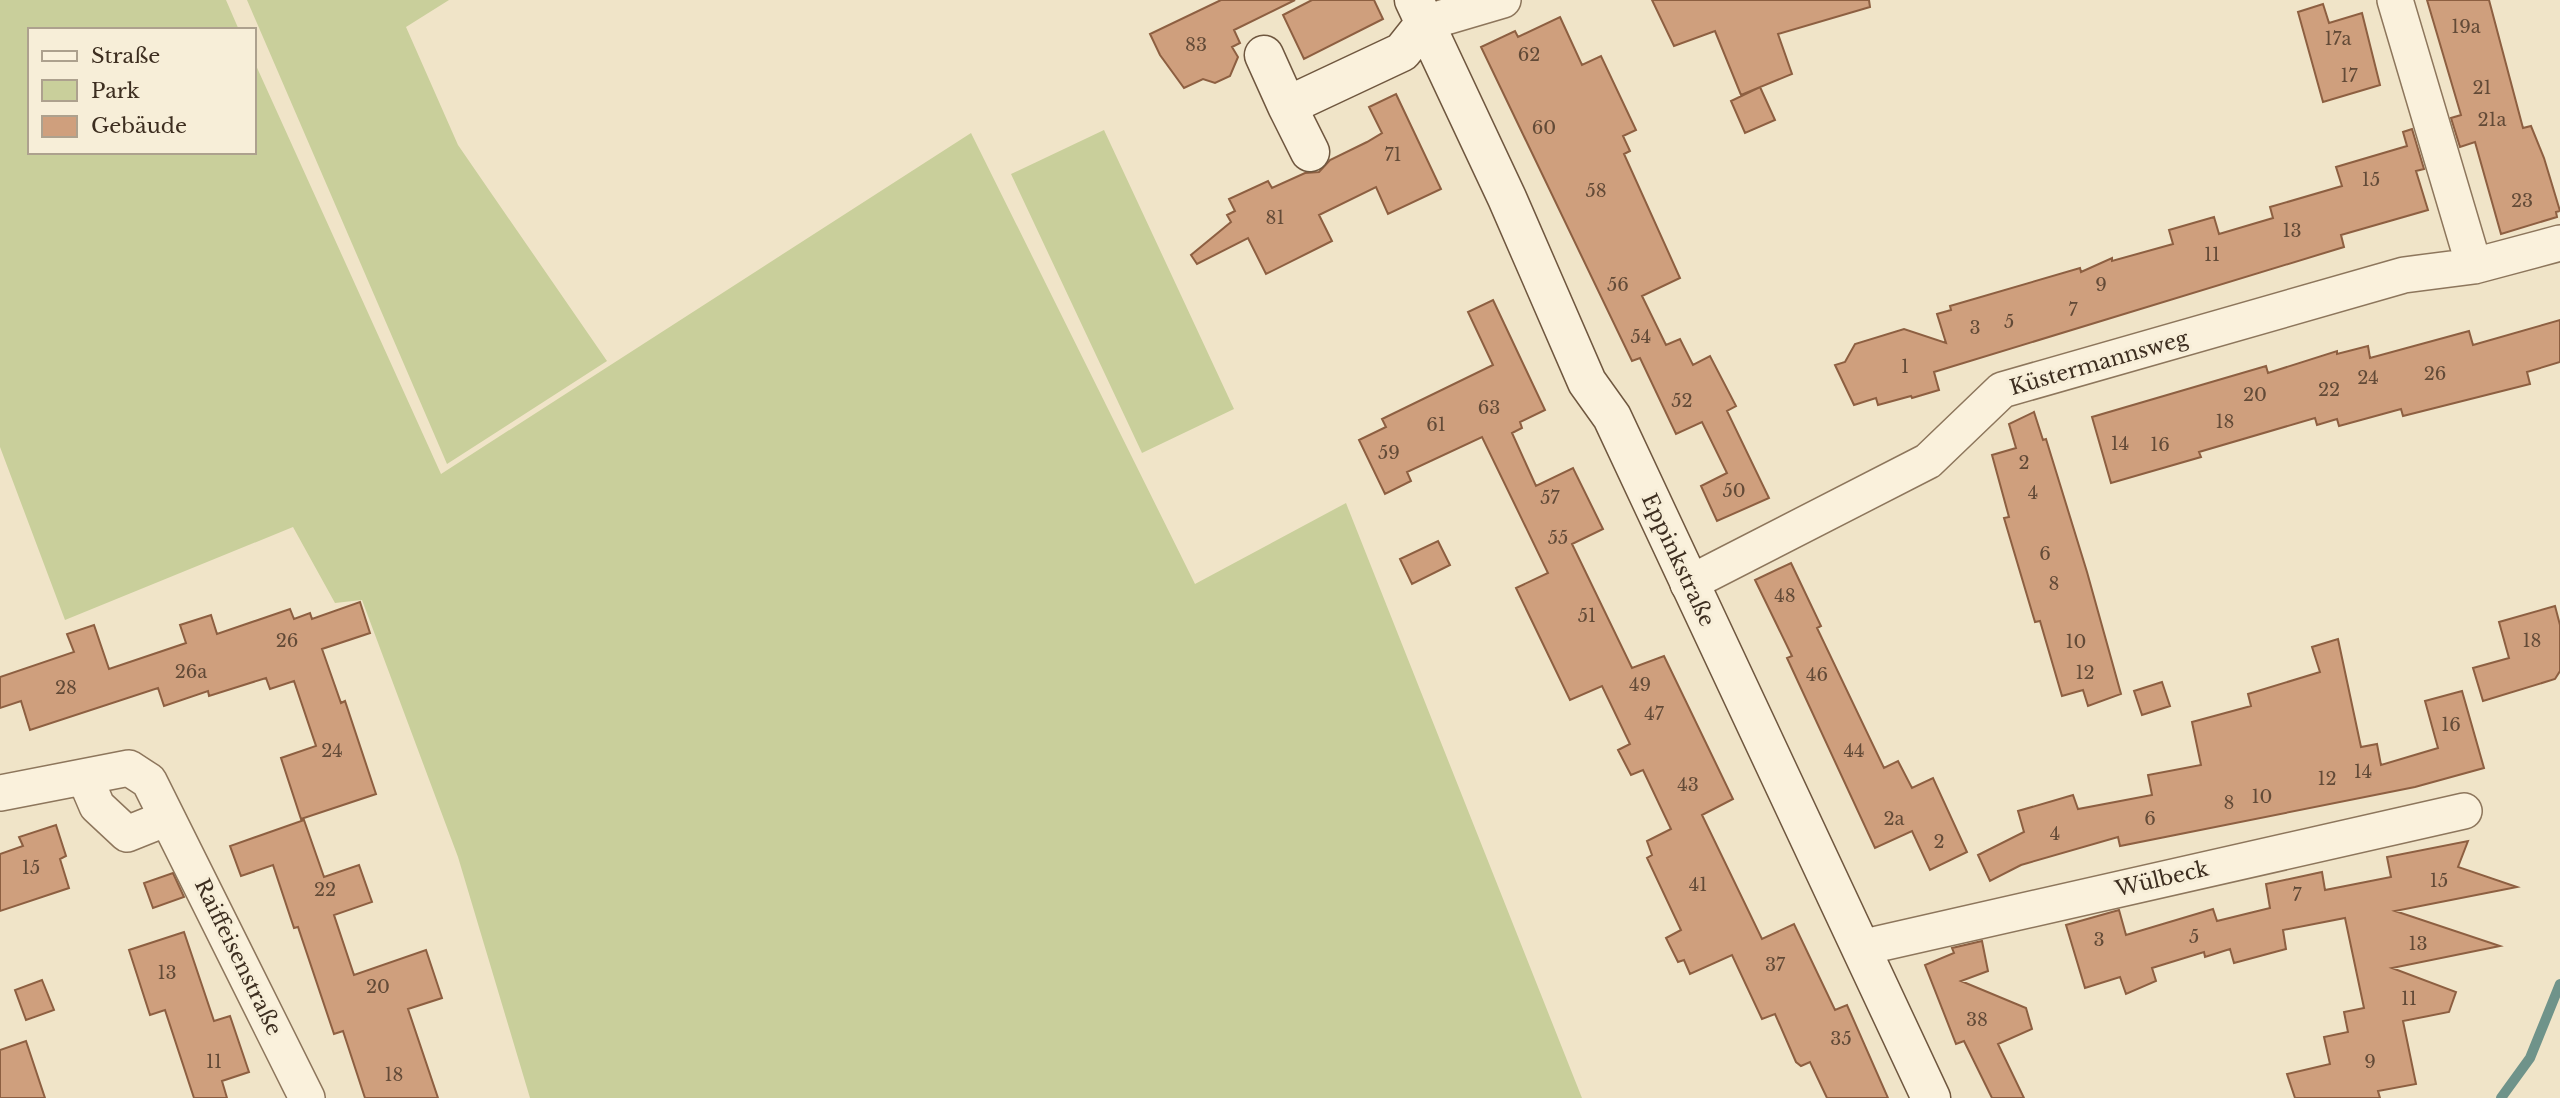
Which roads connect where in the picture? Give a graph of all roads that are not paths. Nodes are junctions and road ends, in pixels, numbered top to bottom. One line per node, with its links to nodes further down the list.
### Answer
1 (1503, 0): 3 (street)
2 (2395, 0): 8 (street)
3 (1420, 12): 5 (street); 9 (street, Eppinkstraße)
4 (1265, 55): 5 (street)
5 (1287, 106): 6 (street)
6 (1310, 152)
7 (2560, 243): 8 (street, Küstermannsweg)
8 (2474, 266): 9 (street, Küstermannsweg)
9 (1688, 584): 14 (street, Eppinkstraße)
10 (85, 778): 11 (street, Raiffeisenstraße); 13 (street, Raiffeisenstraße); 13 (street)
11 (0, 793)
12 (2464, 811): 14 (street, Wülbeck)
13 (167, 818): 15 (street, Raiffeisenstraße)
14 (1860, 948): 16 (street, Eppinkstraße)
15 (307, 1098)
16 (1931, 1098)

